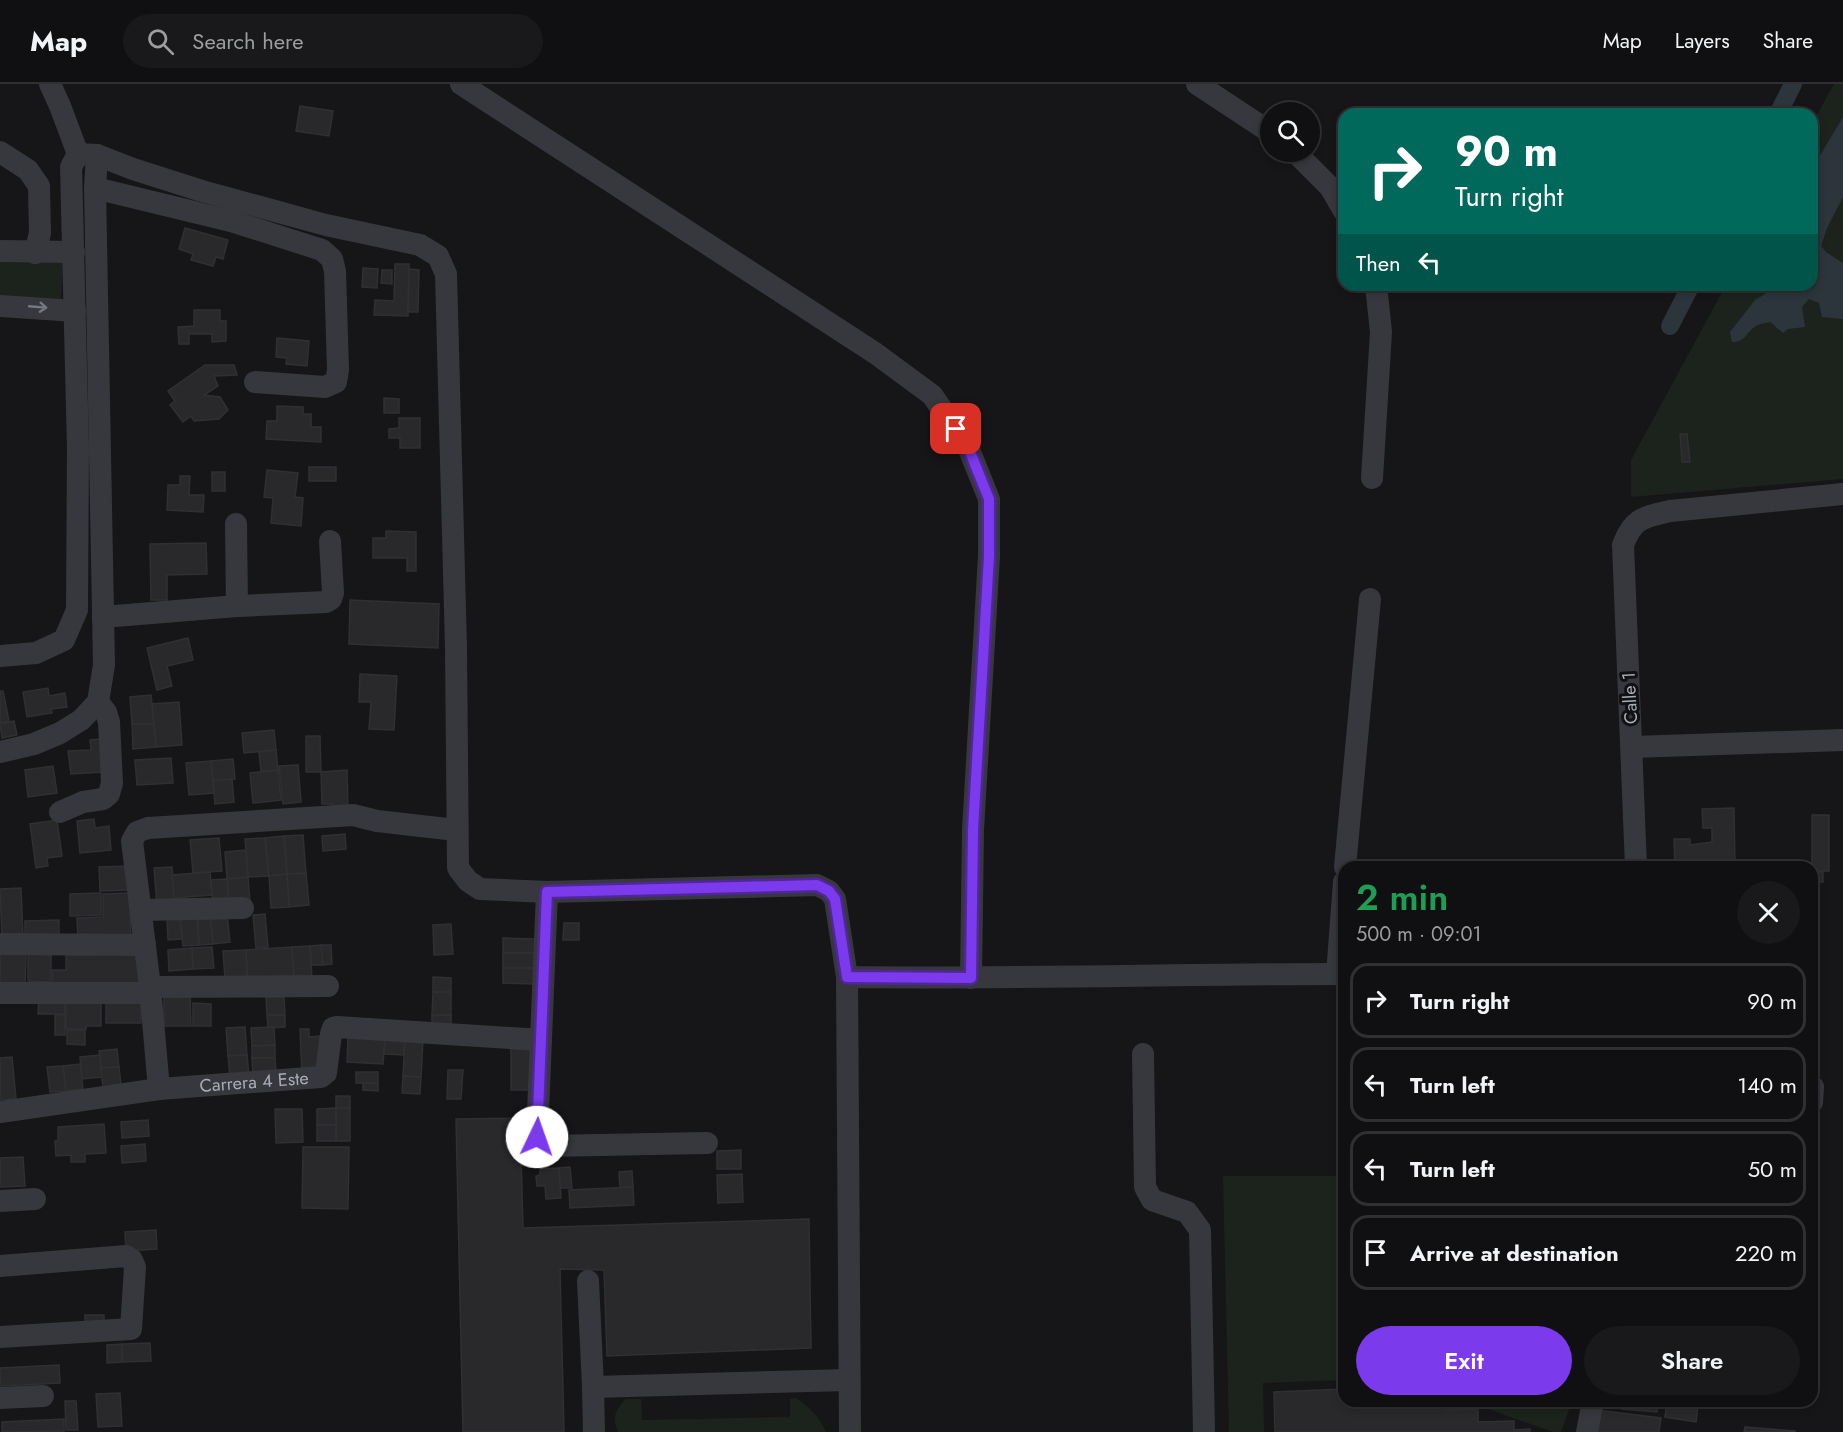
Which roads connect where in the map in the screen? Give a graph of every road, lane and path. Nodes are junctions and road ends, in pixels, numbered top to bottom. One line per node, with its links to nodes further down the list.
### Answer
1 (50, 84): 6 (street)
2 (461, 84): 40 (street)
3 (1197, 84): 4 (street)
4 (1260, 125)
5 (0, 152): 12 (street)
6 (87, 155): 8 (street); 11 (street); 30 (street)
7 (1305, 162): 9 (street)
8 (95, 188): 16 (street); 23 (street)
9 (1338, 201)
10 (0, 251): 12 (street)
11 (74, 252): 12 (street); 15 (street)
12 (35, 253)
13 (1377, 291): 17 (street)
14 (0, 306): 15 (street, one-way to 15)
15 (75, 311): 24 (street)
16 (255, 382)
17 (1372, 478)
18 (1843, 494): 27 (street, Calle 1)
19 (236, 524): 22 (street)
20 (330, 541): 22 (street)
21 (1370, 599): 31 (street)
22 (237, 606): 23 (street)
23 (103, 617): 25 (street)
24 (0, 656)
25 (98, 702): 28 (street); 29 (street)
26 (1843, 740): 27 (street)
27 (1632, 747): 32 (street, Calle 1)
28 (0, 752)
29 (60, 812)
30 (456, 830): 33 (street); 35 (street)
31 (1346, 861)
32 (1636, 861)
33 (547, 892): 39 (street); 44 (street)
34 (243, 908): 35 (street)
35 (141, 910): 37 (street)
36 (0, 944): 37 (street)
37 (145, 945): 42 (street)
38 (1338, 974): 40 (street)
39 (847, 977): 40 (street); 54 (street)
40 (971, 978)
41 (328, 986): 42 (street)
42 (150, 990): 43 (street); 46 (street)
43 (0, 993)
44 (541, 1040): 46 (street, Carrera 4 Este); 48 (street)
45 (1143, 1054): 61 (street)
46 (159, 1089): 47 (street, Carrera 4 Este)
47 (0, 1112)
48 (707, 1143)
49 (35, 1198): 50 (street)
50 (0, 1201)
51 (0, 1266): 53 (street)
52 (588, 1281): 55 (street)
53 (0, 1337)
54 (848, 1380): 55 (street); 60 (street)
55 (593, 1387): 59 (street)
56 (43, 1396): 57 (street)
57 (0, 1398)
58 (1592, 1407): 62 (street)
59 (594, 1432)
60 (850, 1432)
61 (1204, 1432)
62 (1587, 1432)

